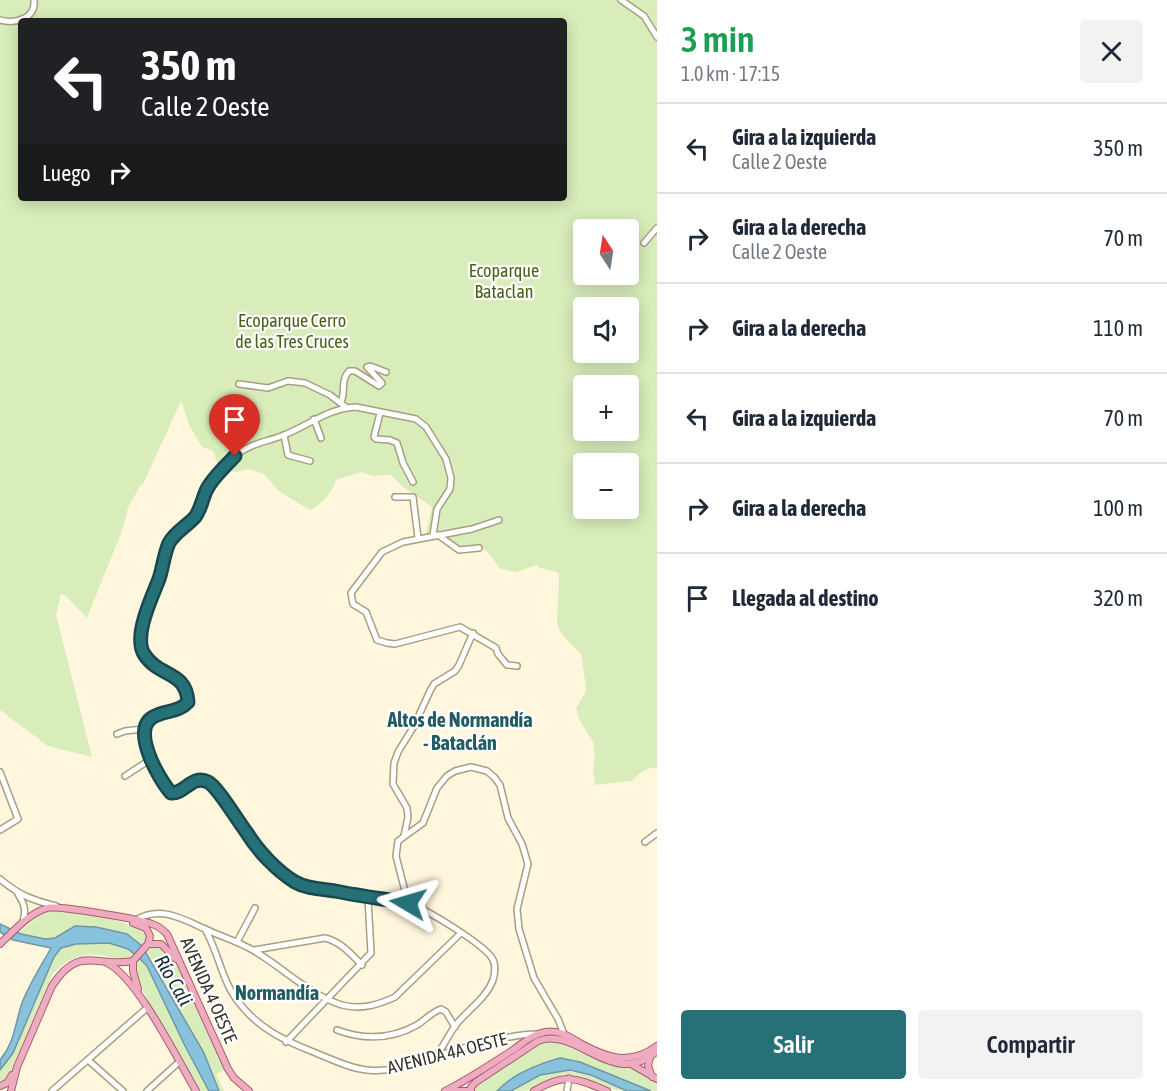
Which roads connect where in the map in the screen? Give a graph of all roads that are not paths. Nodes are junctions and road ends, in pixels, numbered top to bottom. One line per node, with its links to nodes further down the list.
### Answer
1 (34, 0): 3 (street)
2 (621, 0): 6 (street)
3 (23, 18)
4 (0, 20): 5 (street)
5 (18, 20)
6 (657, 37)
7 (657, 228): 8 (street)
8 (644, 243)
9 (386, 372): 11 (street)
10 (239, 384): 11 (street)
11 (341, 402): 12 (street)
12 (347, 408): 13 (street); 14 (street)
13 (380, 413): 18 (street); 21 (street)
14 (314, 419): 15 (street); 16 (street)
15 (284, 435): 17 (street); 26 (street)
16 (321, 438)
17 (310, 461)
18 (414, 482)
19 (395, 497): 22 (street)
20 (499, 520): 21 (street)
21 (435, 535): 22 (street); 23 (street)
22 (417, 538): 24 (street)
23 (479, 548)
24 (473, 633): 25 (street); 33 (street)
25 (517, 666)
26 (143, 729): 27 (street); 28 (street)
27 (117, 734)
28 (151, 759): 30 (street); 37 (street)
29 (0, 771): 31 (street)
30 (125, 776)
31 (0, 830)
32 (657, 833): 34 (street)
33 (404, 836): 38 (street); 58 (street)
34 (645, 842)
35 (0, 879): 36 (street, AVENIDA 4 OESTE)
36 (17, 893): 39 (street, AVENIDA 4 OESTE); 43 (street)
37 (368, 898): 38 (street); 53 (street)
38 (408, 903): 45 (street)
39 (58, 906): 41 (main road, AVENIDA 4 OESTE); 43 (main road)
40 (255, 908): 47 (street)
41 (124, 918): 42 (main road, AVENIDA 4 OESTE); 48 (main road)
42 (136, 920): 44 (street); 52 (main road, AVENIDA 4 OESTE)
43 (21, 924): 46 (main road)
44 (205, 929): 47 (street); 60 (street, AVENIDA 4A OESTE)
45 (461, 933): 54 (street); 56 (street)
46 (2, 942)
47 (237, 942): 49 (street)
48 (147, 945): 51 (main road); 52 (main road)
49 (254, 950): 53 (street); 54 (street)
50 (102, 960): 51 (main road); 55 (main road); 68 (main road)
51 (134, 960): 55 (main road)
52 (179, 962): 77 (main road, AVENIDA 4 OESTE)
53 (362, 965): 54 (street)
54 (328, 999): 60 (street)
55 (147, 1008): 65 (street); 67 (main road)
56 (454, 1027): 57 (street); 63 (street)
57 (337, 1030)
58 (564, 1034): 59 (main road); 66 (main road)
59 (534, 1036): 63 (street, AVENIDA 4A OESTE); 66 (main road); 78 (main road); 80 (main road)
60 (286, 1042): 63 (street, AVENIDA 4A OESTE)
61 (657, 1046): 66 (main road)
62 (657, 1051): 64 (main road)
63 (436, 1056)
64 (650, 1057): 66 (main road); 70 (main road)
65 (88, 1060): 73 (street); 74 (street)
66 (629, 1061): 70 (main road)
67 (179, 1062): 75 (street); 76 (main road)
68 (17, 1067): 71 (main road); 72 (main road)
69 (569, 1078): 81 (main road); 82 (street); 83 (main road)
70 (655, 1078)
71 (0, 1086)
72 (11, 1091)
73 (52, 1091)
74 (123, 1091)
75 (147, 1091)
76 (196, 1091)
77 (249, 1091)
78 (445, 1091)
79 (451, 1091): 80 (main road)
80 (469, 1091)
81 (534, 1091)
82 (567, 1091)
83 (607, 1091)

